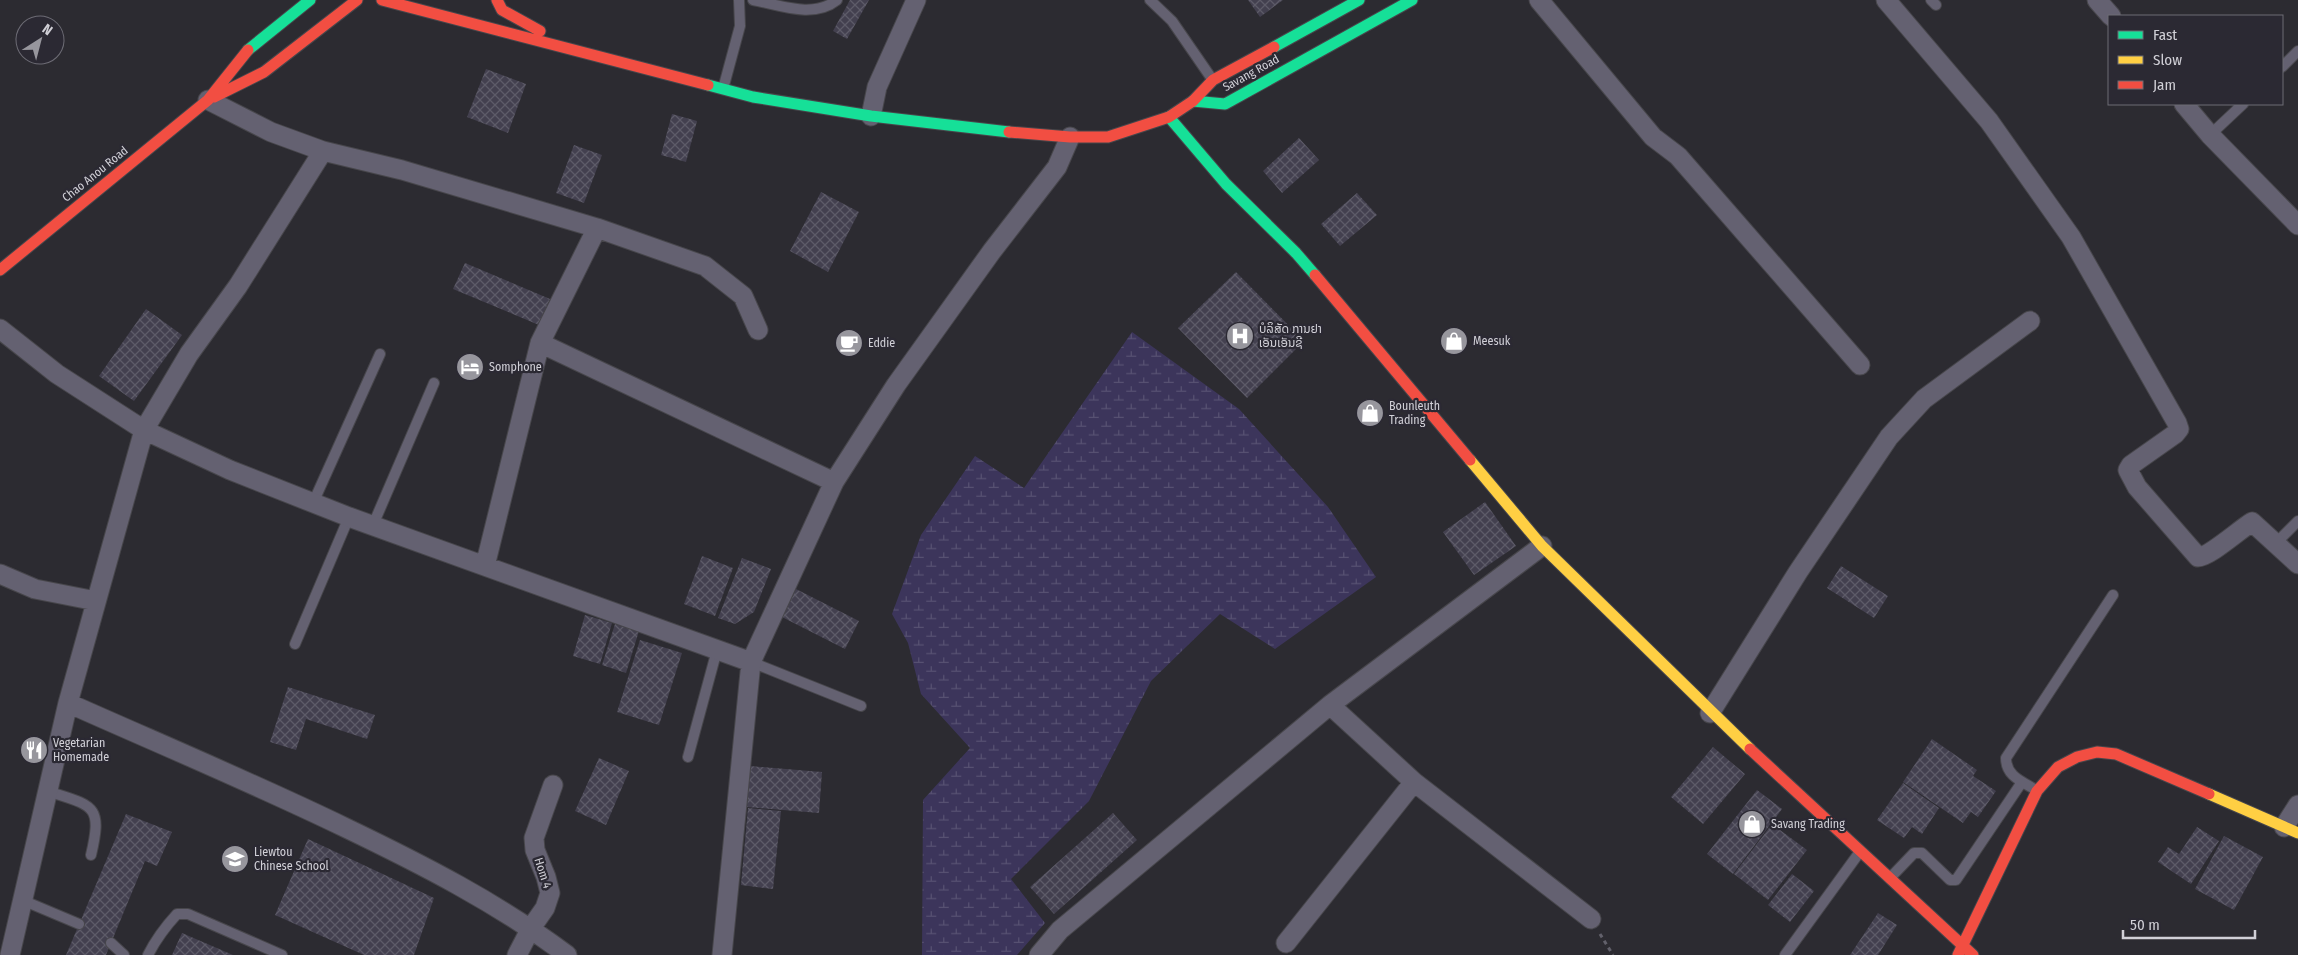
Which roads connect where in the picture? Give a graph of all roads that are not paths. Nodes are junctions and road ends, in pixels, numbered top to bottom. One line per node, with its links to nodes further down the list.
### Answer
1 (310, 0): 21 (main road, Chao Anou Road)
2 (357, 0): 21 (main road, Chao Anou Road)
3 (382, 0): 17 (main road)
4 (497, 0): 17 (main road)
5 (739, 0): 20 (lane)
6 (753, 0): 7 (lane)
7 (837, 0)
8 (916, 0): 25 (street)
9 (1150, 0): 19 (lane)
10 (1359, 0): 19 (main road, Savang Road)
11 (1412, 0): 22 (main road, Savang Road)
12 (1539, 0): 38 (street)
13 (1886, 0): 46 (street)
14 (2097, 0): 15 (street)
15 (2110, 15)
16 (2298, 51): 18 (lane)
17 (600, 58): 20 (main road)
18 (2283, 65)
19 (1213, 80): 22 (main road, Savang Road)
20 (723, 90): 25 (main road)
21 (208, 100): 29 (street); 32 (main road, Chao Anou Road)
22 (1193, 101): 26 (main road)
23 (2185, 105): 27 (street)
24 (2242, 105): 27 (lane)
25 (871, 116): 28 (main road)
26 (1169, 117): 28 (main road); 47 (main road)
27 (2210, 135): 30 (street)
28 (1070, 137): 41 (street)
29 (323, 150): 31 (street); 40 (street)
30 (2298, 225)
31 (596, 228): 35 (street); 36 (street)
32 (0, 270)
33 (2030, 321): 59 (street)
34 (0, 329): 40 (street)
35 (758, 330)
36 (540, 343): 41 (street); 49 (street)
37 (380, 354): 42 (lane)
38 (1860, 364)
39 (434, 384): 45 (lane)
40 (144, 430): 42 (street); 52 (street)
41 (834, 482): 55 (street)
42 (313, 503): 43 (street)
43 (349, 517): 45 (street); 53 (lane)
44 (2298, 521): 46 (lane)
45 (373, 525): 49 (street)
46 (2276, 543): 48 (street)
47 (1542, 546): 57 (street); 59 (main road)
48 (2298, 564)
49 (485, 566): 54 (street)
50 (0, 574): 52 (street)
51 (2113, 595): 62 (lane)
52 (96, 601): 56 (street)
53 (295, 644)
54 (717, 650): 55 (street); 60 (lane)
55 (751, 662): 58 (lane); 84 (street)
56 (68, 703): 64 (street); 74 (street)
57 (1330, 705): 61 (street); 85 (street)
58 (861, 706)
59 (1710, 713): 68 (main road)
60 (688, 757)
61 (1414, 782): 72 (street); 76 (street)
62 (2022, 782): 65 (lane); 70 (lane)
63 (552, 785): 74 (street, Hom 4)
64 (47, 791): 69 (lane); 71 (street)
65 (2037, 791): 67 (main road); 77 (main road)
66 (2298, 805): 67 (street)
67 (2291, 830)
68 (1859, 853): 70 (main road); 86 (lane)
69 (90, 855)
70 (1889, 879): 77 (main road)
71 (22, 900): 73 (lane); 78 (street)
72 (1591, 919)
73 (79, 924)
74 (531, 928): 82 (street, Hom 4); 83 (street)
75 (111, 943): 79 (lane)
76 (1286, 943)
77 (1960, 950): 87 (main road)
78 (10, 955)
79 (124, 955)
80 (148, 955): 81 (lane)
81 (282, 955)
82 (517, 955)
83 (566, 955)
84 (722, 955)
85 (1039, 955)
86 (1786, 955)
87 (1973, 955)

